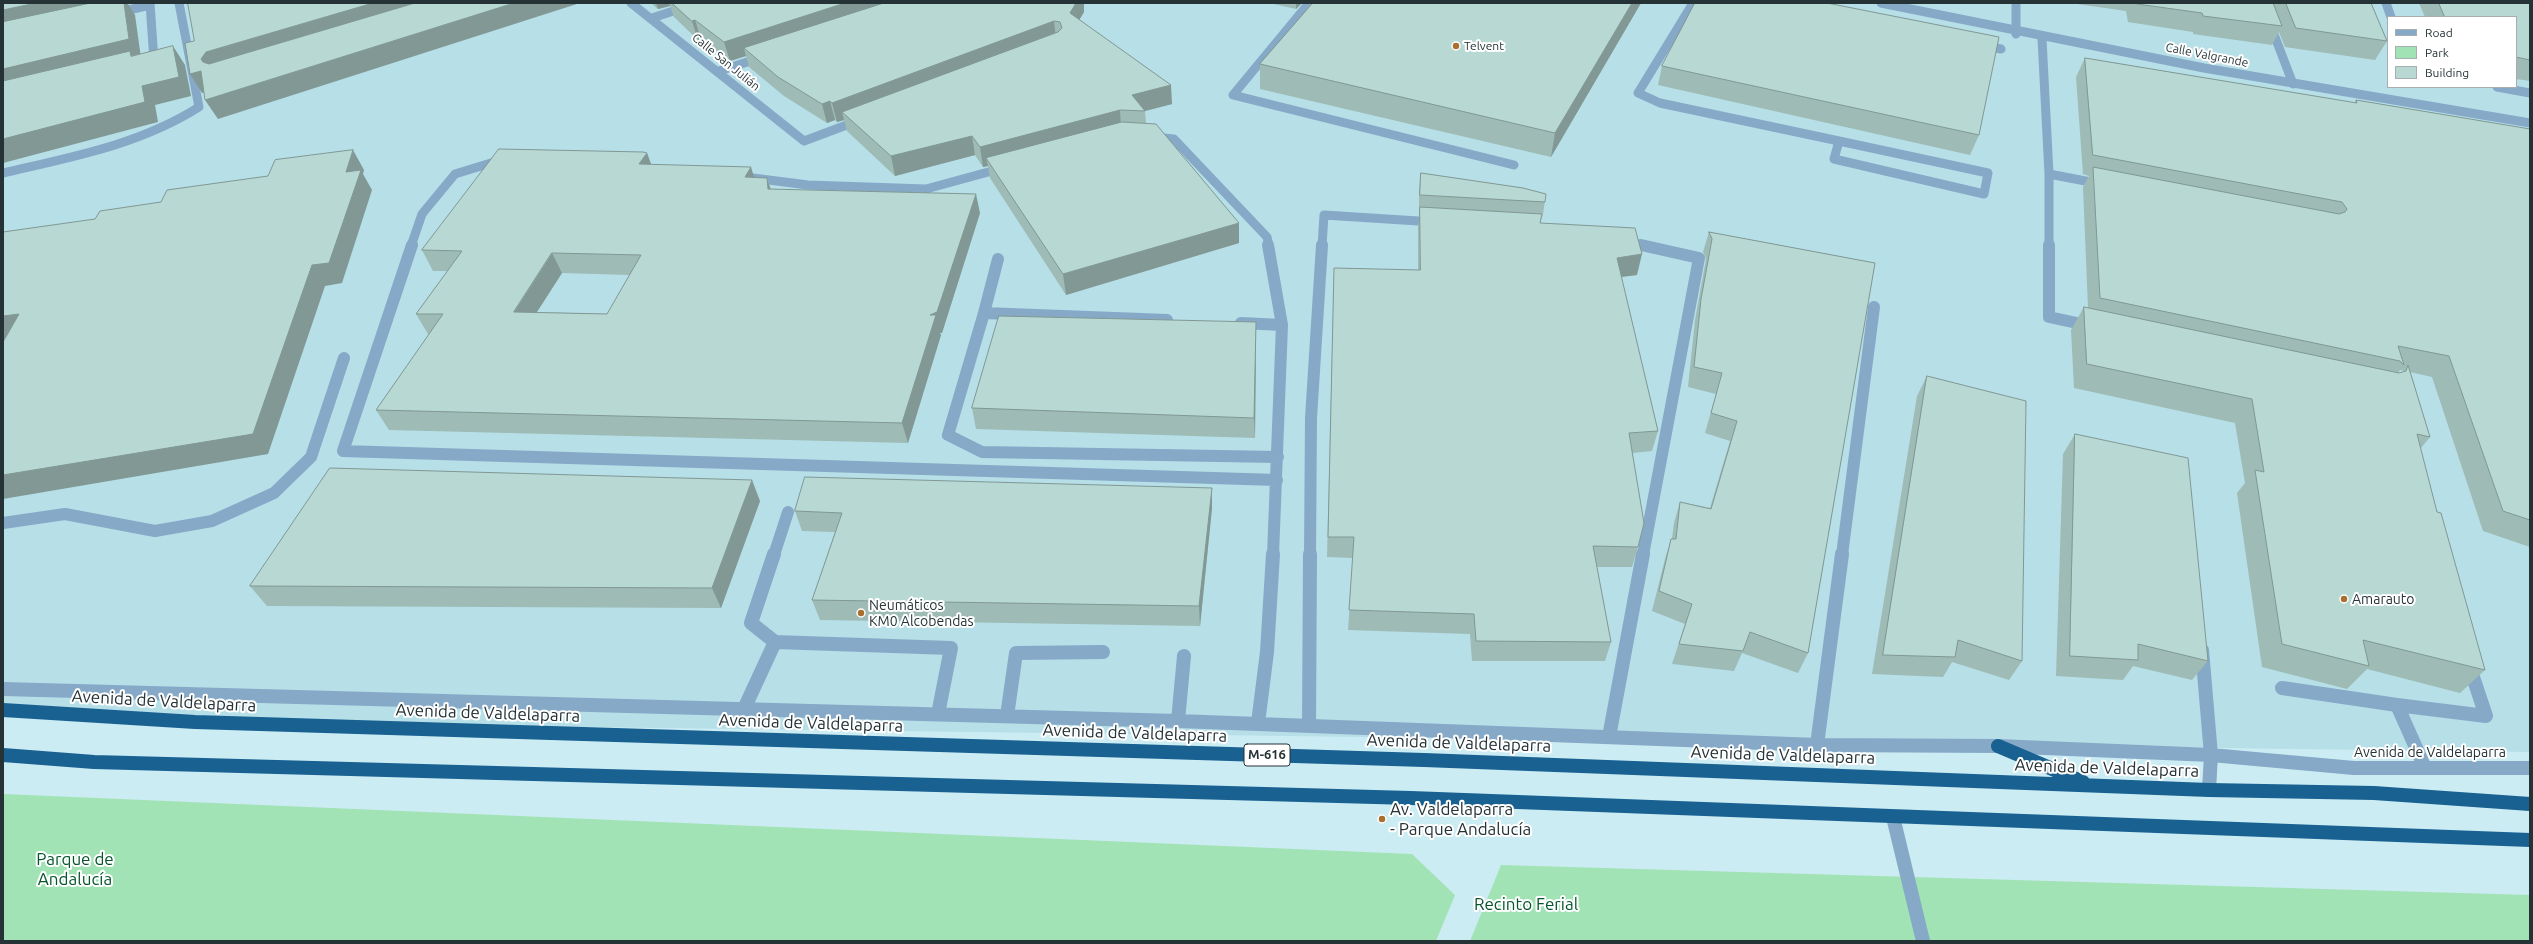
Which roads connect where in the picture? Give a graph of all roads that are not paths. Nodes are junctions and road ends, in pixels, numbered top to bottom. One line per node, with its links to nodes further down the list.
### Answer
1 (179, 3): 31 (street)
2 (631, 3): 13 (street, Calle San Julián)
3 (698, 3): 13 (street)
4 (1310, 3): 30 (street)
5 (1693, 3): 27 (street)
6 (1881, 3): 14 (street, Calle Valgrande)
7 (2016, 3): 14 (street)
8 (2262, 3): 21 (street)
9 (2386, 3): 12 (street)
10 (150, 4): 11 (street); 19 (street)
11 (104, 15)
12 (2391, 16)
13 (652, 18): 20 (street, Calle San Julián)
14 (2016, 34): 15 (street, Calle Valgrande)
15 (2042, 39): 21 (street, Calle Valgrande); 32 (street)
16 (1970, 43): 17 (street)
17 (2001, 49)
18 (770, 54): 20 (street)
19 (138, 64)
20 (719, 71): 24 (street, Calle San Julián)
21 (2294, 84): 25 (street, Calle Valgrande)
22 (2502, 88): 23 (street)
23 (2530, 93)
24 (871, 115)
25 (2530, 123)
26 (1138, 136): 42 (street)
27 (1839, 141): 27 (street)
28 (515, 155): 46 (street)
29 (1017, 164): 33 (street)
30 (1514, 165)
31 (3, 173)
32 (2049, 174): 34 (street); 43 (street)
33 (738, 176)
34 (2111, 186)
35 (1442, 222): 63 (street)
36 (1615, 239): 64 (street)
37 (998, 259): 39 (street)
38 (1874, 307): 65 (street)
39 (984, 313): 40 (street); 45 (street)
40 (1180, 321)
41 (1227, 323): 42 (street)
42 (1282, 325): 45 (street)
43 (2103, 328)
44 (344, 358): 48 (street)
45 (1278, 457): 46 (street)
46 (1277, 480): 62 (street)
47 (788, 512): 50 (street)
48 (3, 523)
49 (2201, 637): 68 (street)
50 (775, 642): 57 (street); 59 (street)
51 (2464, 650): 56 (street)
52 (1103, 652): 60 (street)
53 (1184, 656): 61 (street)
54 (2282, 688): 56 (street)
55 (3, 689): 57 (street, Avenida de Valdelaparra)
56 (2397, 705): 69 (street)
57 (744, 708): 59 (street, Avenida de Valdelaparra)
58 (3, 710): 71 (highway, Avenida de Valdelaparra / M-616)
59 (938, 714): 60 (street, Avenida de Valdelaparra)
60 (1007, 716): 61 (street, Avenida de Valdelaparra)
61 (1178, 721): 62 (street, Avenida de Valdelaparra)
62 (1258, 723): 63 (street, Avenida de Valdelaparra)
63 (1309, 726): 64 (street, Avenida de Valdelaparra)
64 (1610, 737): 65 (street, Avenida de Valdelaparra)
65 (1817, 746): 66 (street, Avenida de Valdelaparra)
66 (1998, 746): 68 (street, Avenida de Valdelaparra); 71 (highway)
67 (3, 755): 74 (highway)
68 (2211, 755): 69 (street, Avenida de Valdelaparra); 72 (street)
69 (2425, 768): 70 (street, Avenida de Valdelaparra)
70 (2530, 768)
71 (2090, 785): 72 (highway, Avenida de Valdelaparra / M-616)
72 (2209, 790): 73 (highway, Avenida de Valdelaparra / M-616)
73 (2530, 804)
74 (1893, 817): 75 (highway); 76 (street)
75 (2530, 840)
76 (1923, 941)

